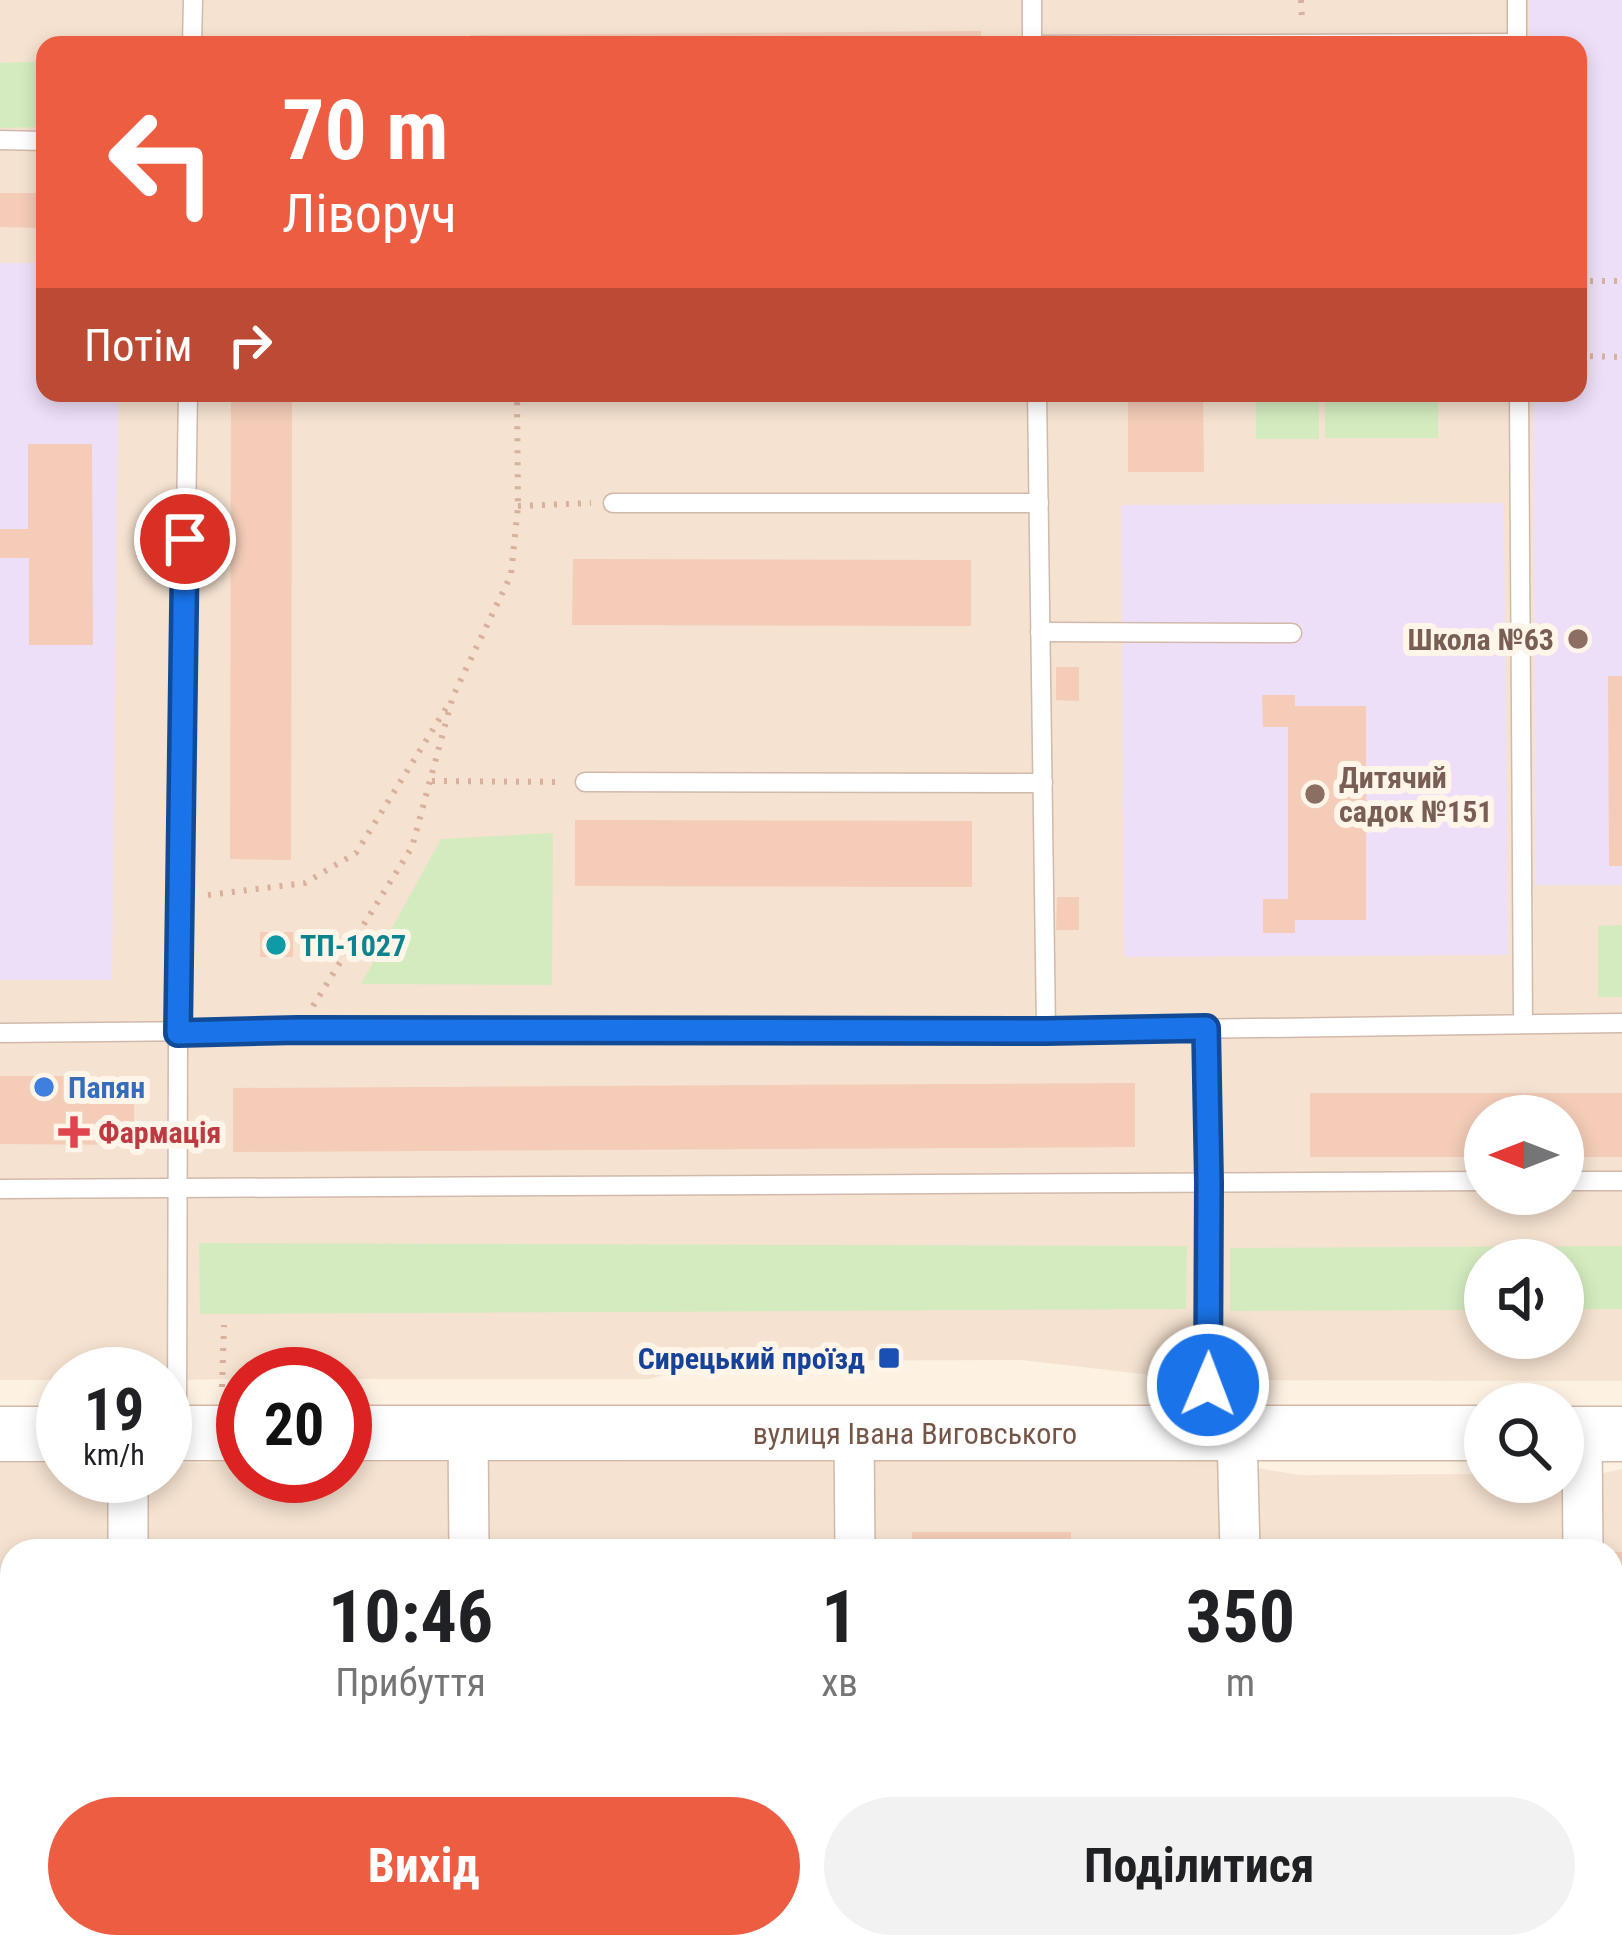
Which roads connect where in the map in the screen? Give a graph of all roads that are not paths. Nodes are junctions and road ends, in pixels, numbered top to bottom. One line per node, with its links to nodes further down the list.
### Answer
1 (193, 0): 4 (lane)
2 (1032, 0): 5 (lane)
3 (1517, 0): 6 (lane)
4 (192, 36)
5 (1032, 36)
6 (1517, 36)
7 (0, 140): 8 (lane)
8 (36, 141)
9 (188, 402): 22 (lane)
10 (1037, 402): 13 (lane)
11 (1520, 402): 19 (lane)
12 (613, 502): 13 (lane)
13 (1039, 502): 14 (lane)
14 (1040, 632): 15 (lane); 17 (lane)
15 (1292, 633)
16 (585, 782): 17 (lane)
17 (1042, 783): 21 (lane)
18 (1622, 1023): 19 (lane)
19 (1523, 1024): 20 (lane)
20 (1206, 1028): 21 (lane); 27 (lane)
21 (1046, 1031): 22 (lane)
22 (178, 1033): 23 (lane); 29 (lane)
23 (0, 1034)
24 (1622, 1180): 26 (lane)
25 (1464, 1181): 27 (lane)
26 (1584, 1181)
27 (1209, 1183): 29 (lane); 37 (lane)
28 (0, 1189): 29 (lane)
29 (177, 1189): 31 (lane)
30 (854, 1432): 33 (main road, вулиця Івана Виговського); 37 (main road, вулиця Івана Виговського); 42 (street)
31 (201, 1433)
32 (372, 1433): 33 (main road, вулиця Івана Виговського)
33 (468, 1433): 41 (street)
34 (1464, 1433): 37 (main road, вулиця Івана Виговського)
35 (0, 1434): 36 (main road)
36 (36, 1434)
37 (1222, 1434): 43 (street)
38 (1589, 1434): 44 (street)
39 (128, 1503): 40 (street)
40 (128, 1539)
41 (469, 1539)
42 (855, 1539)
43 (1238, 1539)
44 (1584, 1539)

